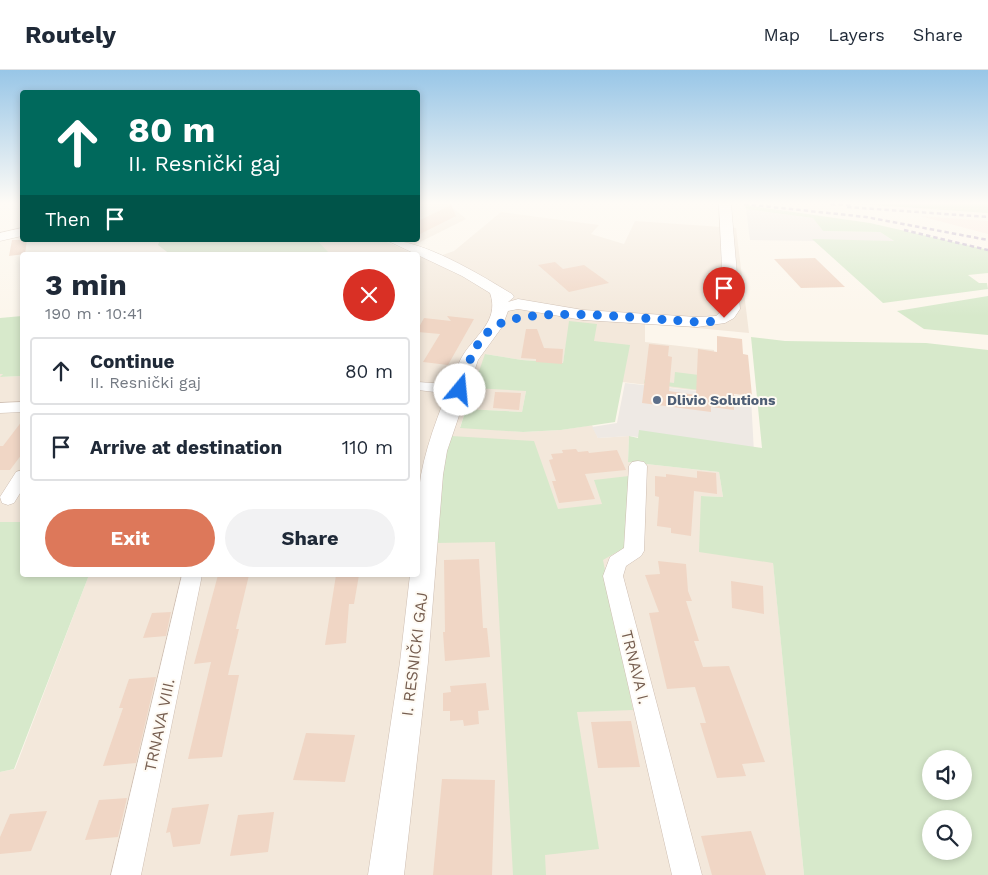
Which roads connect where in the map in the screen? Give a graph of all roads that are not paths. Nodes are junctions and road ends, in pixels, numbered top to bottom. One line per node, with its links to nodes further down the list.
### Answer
1 (397, 242): 3 (street)
2 (727, 242): 6 (street, I. RESNIČKI GAJ)
3 (419, 252)
4 (420, 252): 5 (street)
5 (496, 290): 6 (street); 7 (street)
6 (524, 312): 7 (street, I. RESNIČKI GAJ)
7 (499, 316): 9 (street, I. RESNIČKI GAJ)
8 (420, 386): 9 (street)
9 (460, 390): 17 (street, I. RESNIČKI GAJ)
10 (20, 407): 11 (street)
11 (0, 408)
12 (638, 466): 18 (street, TRNAVA I.)
13 (20, 479): 14 (street)
14 (8, 499)
15 (192, 577): 16 (street, TRNAVA VIII.)
16 (126, 875)
17 (386, 875)
18 (688, 875)

